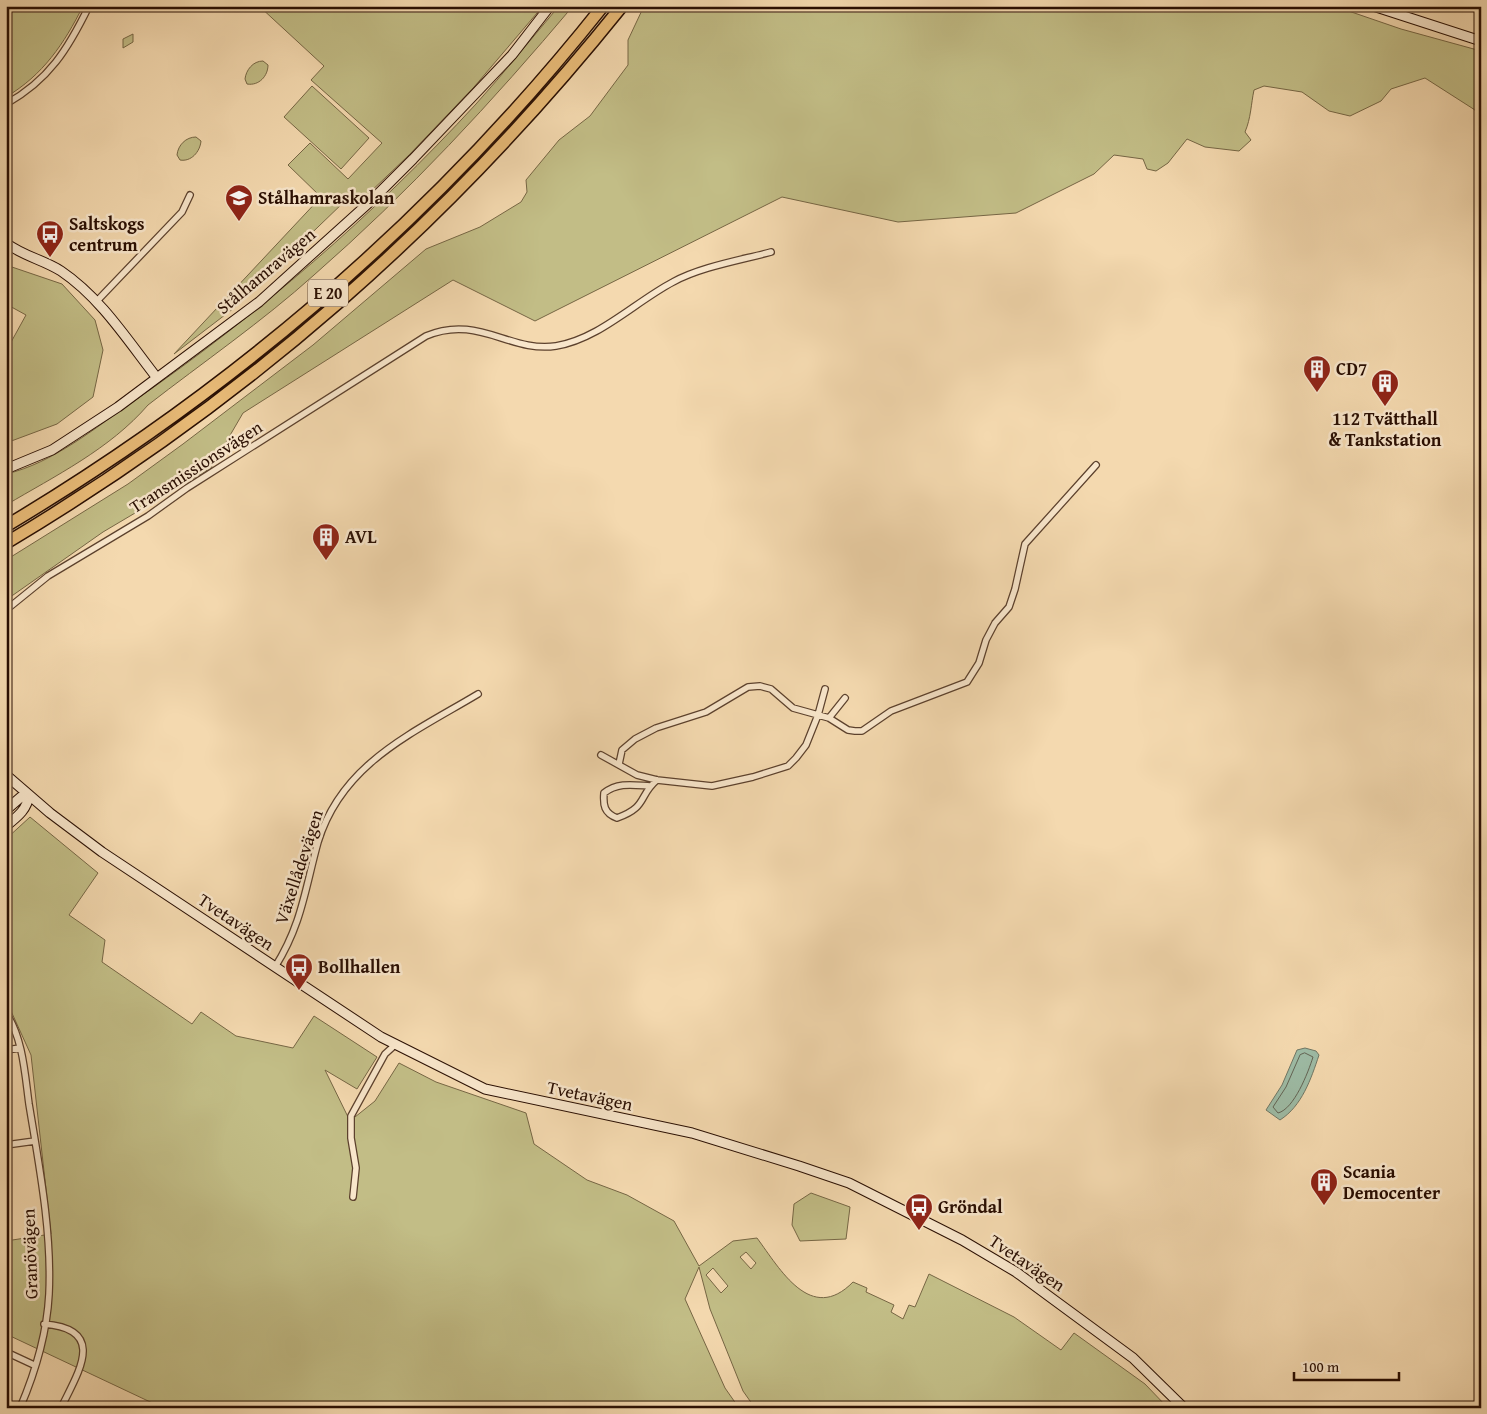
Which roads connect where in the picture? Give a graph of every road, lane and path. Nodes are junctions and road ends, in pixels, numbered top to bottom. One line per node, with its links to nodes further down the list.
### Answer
1 (89, 6): 7 (street)
2 (550, 6): 12 (main road, Stålhamravägen)
3 (603, 6): 15 (highway, E 20)
4 (622, 6): 16 (highway, E 20)
5 (1373, 6): 6 (main road)
6 (1481, 42)
7 (6, 104)
8 (190, 195): 11 (street)
9 (6, 243): 11 (main road)
10 (771, 252): 17 (street, Transmissionsvägen)
11 (96, 302): 12 (main road)
12 (157, 378): 14 (main road, Stålhamravägen)
13 (1096, 465): 22 (street)
14 (6, 469)
15 (6, 526)
16 (6, 543)
17 (6, 610)
18 (825, 689): 21 (street)
19 (478, 694): 31 (street, Växellådevägen)
20 (845, 698): 22 (street)
21 (818, 715): 22 (street); 24 (street); 26 (street)
22 (829, 718)
23 (601, 755): 24 (street)
24 (619, 764): 26 (street)
25 (6, 776): 28 (main road, Tvetavägen)
26 (657, 780): 27 (street)
27 (650, 786): 27 (street)
28 (29, 795): 29 (main road); 30 (main road); 31 (main road, Tvetavägen)
29 (6, 810)
30 (6, 826)
31 (275, 967): 33 (main road, Tvetavägen)
32 (6, 1013): 34 (street, Granövägen)
33 (396, 1044): 38 (street); 44 (main road, Tvetavägen)
34 (20, 1048): 35 (street); 36 (street, Granövägen)
35 (6, 1050)
36 (35, 1140): 37 (street); 39 (street, Granövägen)
37 (6, 1145)
38 (353, 1197)
39 (44, 1324): 41 (street, Granövägen); 43 (street)
40 (6, 1352): 41 (street)
41 (34, 1365): 42 (street, Granövägen)
42 (20, 1408)
43 (61, 1408)
44 (1184, 1408)

